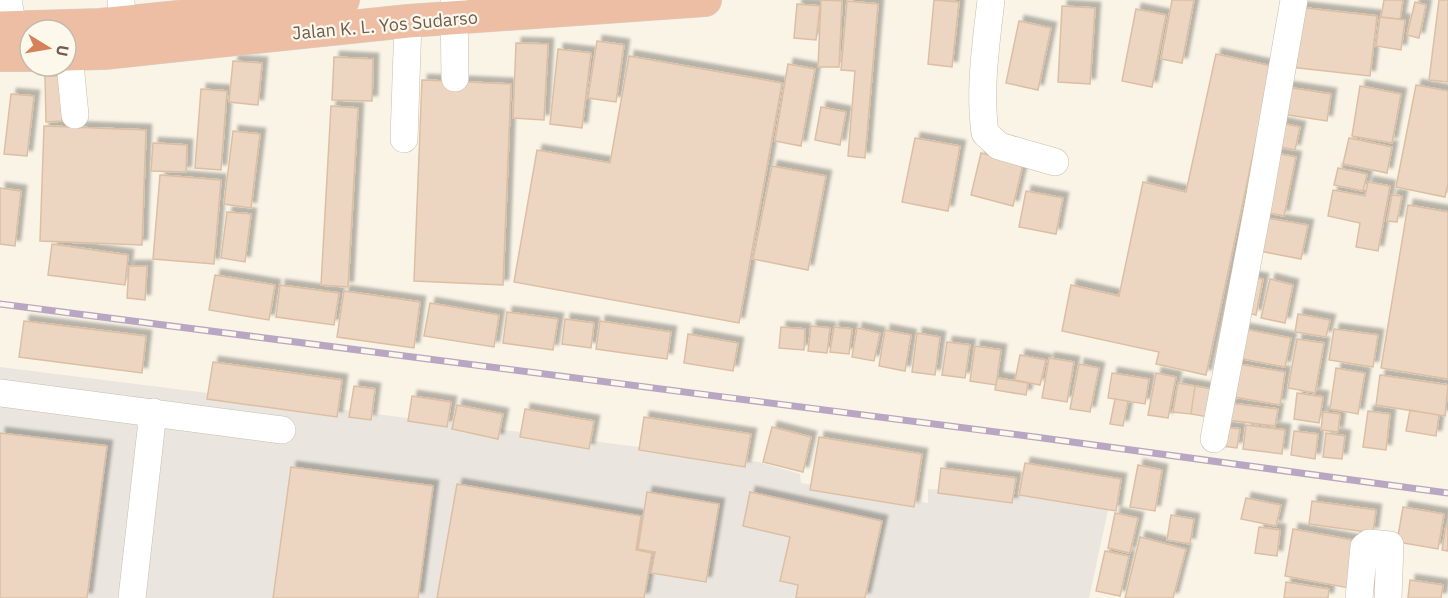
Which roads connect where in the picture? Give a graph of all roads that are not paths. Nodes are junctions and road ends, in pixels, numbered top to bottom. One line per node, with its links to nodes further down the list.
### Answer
1 (343, 0): 5 (highway, Jalan K. L. Yos Sudarso)
2 (705, 0): 6 (highway, Jalan K. L. Yos Sudarso)
3 (991, 0): 15 (street)
4 (1294, 0): 19 (street)
5 (176, 9): 7 (highway, Jalan K. L. Yos Sudarso)
6 (454, 9): 8 (highway, Jalan K. L. Yos Sudarso); 12 (street)
7 (122, 11): 9 (highway, Jalan K. L. Yos Sudarso)
8 (408, 21): 10 (highway, Jalan K. L. Yos Sudarso); 14 (street)
9 (10, 33)
10 (78, 54)
11 (70, 78): 13 (street)
12 (455, 78)
13 (75, 115)
14 (404, 139)
15 (1055, 162)
16 (0, 393): 17 (street)
17 (153, 412): 18 (street); 20 (street)
18 (282, 430)
19 (1214, 439)
20 (132, 598)
21 (1359, 598): 22 (street)
22 (1388, 598)

